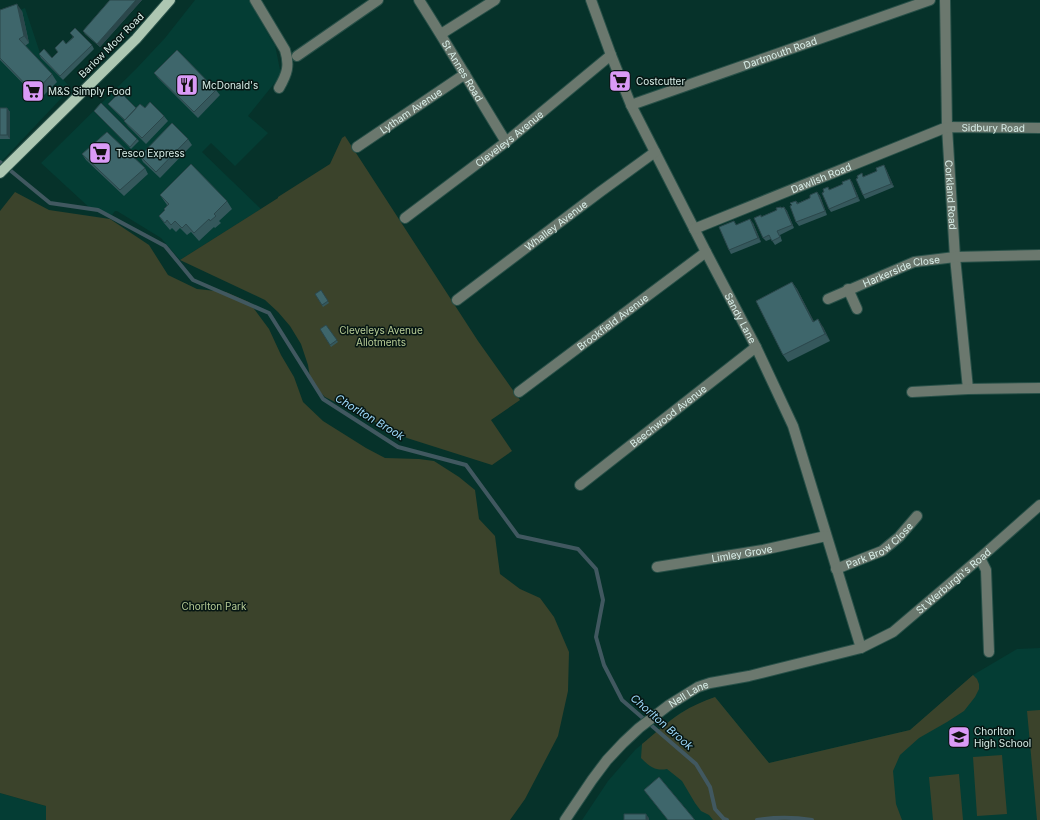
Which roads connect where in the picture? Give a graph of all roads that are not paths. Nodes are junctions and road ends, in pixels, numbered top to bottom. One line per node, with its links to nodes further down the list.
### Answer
1 (170, 0): 20 (main road, Barlow Moor Road)
2 (255, 0): 13 (street)
3 (378, 0): 11 (street)
4 (419, 0): 9 (street, St Annes Road)
5 (495, 0): 9 (street)
6 (591, 0): 10 (street, Sandy Lane)
7 (930, 0): 14 (street, Dartmouth Road)
8 (944, 0): 15 (street, Corkland Road)
9 (441, 34): 12 (street, St Annes Road)
10 (611, 55): 14 (street, Sandy Lane); 17 (street, Cleveleys Avenue)
11 (297, 56)
12 (464, 74): 17 (street, St Annes Road); 18 (street, Lytham Avenue)
13 (279, 88)
14 (631, 104): 19 (street, Sandy Lane)
15 (947, 127): 16 (street, Sidbury Road); 22 (street, Dawlish Road); 25 (street, Corkland Road)
16 (1040, 128)
17 (506, 142): 21 (street, Cleveleys Avenue)
18 (357, 147)
19 (655, 152): 22 (street, Sandy Lane); 28 (street, Whalley Avenue)
20 (0, 173)
21 (405, 218)
22 (694, 229): 23 (street, Sandy Lane)
23 (706, 252): 30 (street, Sandy Lane); 33 (street, Brookfield Avenue)
24 (1040, 255): 25 (street, Harkerside Close)
25 (955, 257): 26 (street, Harkerside Close); 32 (street, Corkland Road)
26 (848, 289): 27 (street, Harkerside Close); 29 (street, Harkerside Close)
27 (828, 299)
28 (457, 300)
29 (857, 309)
30 (756, 347): 35 (street, Beechwood Avenue); 38 (street, Sandy Lane)
31 (1040, 388): 32 (street)
32 (968, 390): 34 (street)
33 (519, 392)
34 (912, 392)
35 (580, 485)
36 (1040, 506): 39 (street, St Werburgh's Road)
37 (917, 516): 41 (street, Park Brow Close)
38 (826, 536): 40 (street, Limley Grove); 41 (street, Sandy Lane)
39 (980, 558): 42 (street, St Werburgh's Road); 43 (street)
40 (657, 567)
41 (836, 569): 42 (street, Sandy Lane)
42 (861, 648): 44 (street, Nell Lane)
43 (989, 652)
44 (565, 820)

